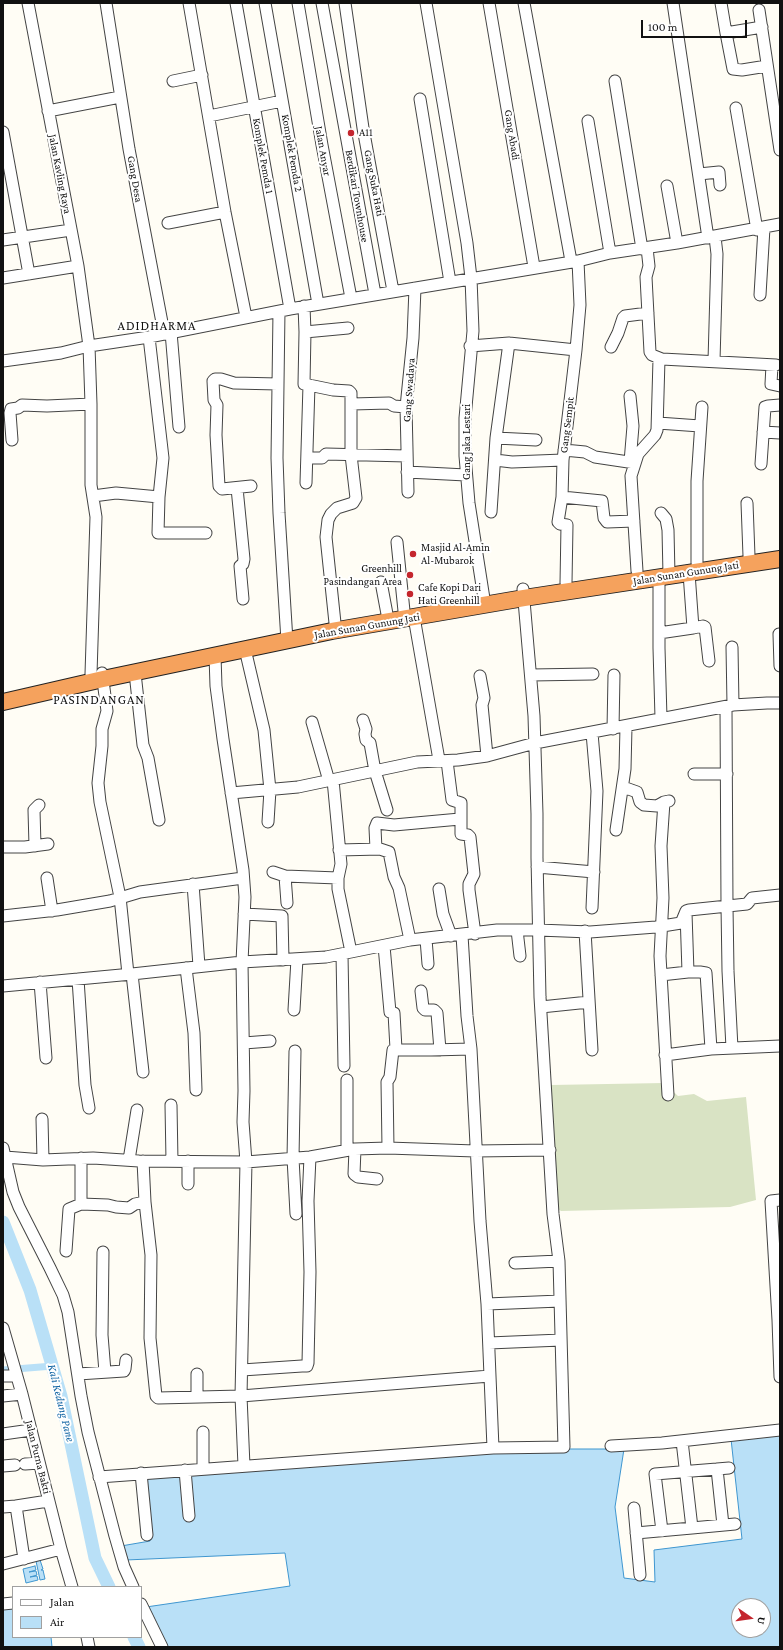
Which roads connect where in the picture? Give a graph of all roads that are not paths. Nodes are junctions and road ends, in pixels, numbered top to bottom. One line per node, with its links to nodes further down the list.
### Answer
1 (28, 3): 26 (street, Jalan Kavling Raya)
2 (106, 3): 21 (street, Gang Desa)
3 (189, 3): 18 (street)
4 (236, 3): 24 (street, Komplek Pemda 1)
5 (265, 3): 23 (street, Komplek Pemda 2)
6 (298, 3): 56 (street, Jalan Anyar)
7 (322, 3): 54 (street, Berdikari Townhouse)
8 (346, 3): 53 (street, Gang Suka Hati)
9 (426, 3): 50 (street, Gang Jaka Lestari)
10 (489, 3): 47 (street, Gang Abadi)
11 (524, 3): 45 (street, Gang Sempit)
12 (673, 3): 31 (street)
13 (721, 3): 16 (street)
14 (759, 10): 15 (street)
15 (762, 27): 16 (street); 17 (street)
16 (726, 33): 17 (street)
17 (767, 66): 30 (street)
18 (202, 75): 19 (street); 27 (street)
19 (173, 81)
20 (615, 81): 43 (street)
21 (120, 97): 26 (street); 64 (street, Gang Desa)
22 (420, 99): 51 (street)
23 (282, 101): 24 (street); 57 (street, Komplek Pemda 2)
24 (255, 107): 27 (street); 59 (street, Komplek Pemda 1)
25 (736, 108): 37 (street)
26 (48, 111): 38 (street, Jalan Kavling Raya)
27 (209, 116): 34 (street)
28 (588, 121): 44 (street)
29 (3, 132): 39 (street)
30 (780, 150)
31 (698, 174): 32 (street); 40 (street)
32 (720, 185)
33 (667, 186): 42 (street)
34 (225, 212): 35 (street); 61 (street)
35 (168, 223)
36 (780, 224): 37 (street)
37 (760, 229): 40 (street); 55 (street)
38 (71, 230): 39 (street); 46 (street, Jalan Kavling Raya)
39 (21, 237): 41 (street); 48 (street)
40 (712, 237): 42 (street); 73 (street)
41 (3, 240)
42 (677, 243): 43 (street)
43 (645, 249): 44 (street); 60 (street)
44 (610, 253): 45 (street)
45 (574, 261): 47 (street); 70 (street, Gang Sempit)
46 (78, 266): 48 (street); 67 (street, Jalan Kavling Raya)
47 (534, 267): 50 (street)
48 (29, 274): 49 (street)
49 (3, 278)
50 (471, 278): 51 (street); 68 (street, Gang Jaka Lestari)
51 (450, 282): 52 (street)
52 (415, 288): 53 (street); 81 (street, Gang Swadaya)
53 (393, 291): 54 (street)
54 (375, 294): 56 (street)
55 (760, 295)
56 (351, 298): 57 (street)
57 (318, 304): 58 (street)
58 (304, 306): 59 (street); 63 (street)
59 (285, 310): 61 (street); 74 (street, Komplek Pemda 1)
60 (648, 313): 69 (street); 71 (street)
61 (246, 317): 64 (street)
62 (348, 328): 63 (street)
63 (305, 332): 75 (street)
64 (168, 333): 65 (street); 85 (street, Gang Desa)
65 (149, 337): 67 (street); 105 (street)
66 (509, 344): 68 (street); 70 (street); 88 (street)
67 (89, 346): 72 (street); 78 (street, Jalan Kavling Raya)
68 (470, 346): 99 (street, Gang Jaka Lestari)
69 (611, 347)
70 (576, 350): 92 (street, Gang Sempit)
71 (659, 359): 73 (street); 83 (street)
72 (3, 361)
73 (714, 361): 76 (street)
74 (278, 384): 102 (street); 131 (street, Komplek Pemda 1)
75 (309, 385): 79 (street); 94 (street)
76 (780, 386)
77 (630, 396): 96 (street)
78 (91, 404): 89 (street); 104 (street, Jalan Kavling Raya)
79 (352, 404): 81 (street); 91 (street)
80 (780, 405): 86 (street)
81 (406, 407): 93 (street, Gang Swadaya)
82 (702, 407): 84 (street)
83 (658, 423): 84 (street); 96 (street)
84 (700, 426): 116 (street)
85 (179, 427)
86 (764, 432): 87 (street); 97 (street)
87 (780, 433)
88 (496, 438): 90 (street); 95 (street)
89 (12, 440)
90 (536, 440)
91 (352, 455): 93 (street); 94 (street); 127 (street)
92 (563, 455): 95 (street); 96 (street); 106 (street, Gang Sempit)
93 (407, 456): 98 (street, Gang Swadaya)
94 (307, 458): 100 (street)
95 (495, 460): 108 (street)
96 (632, 462): 110 (street)
97 (761, 464)
98 (407, 472): 99 (street); 103 (street, Gang Swadaya)
99 (466, 476): 123 (street, Gang Jaka Lestari)
100 (306, 483)
101 (251, 486): 102 (street)
102 (237, 488): 122 (street)
103 (408, 492)
104 (93, 496): 105 (street); 139 (street, Jalan Kavling Raya)
105 (159, 497): 111 (street)
106 (562, 497): 110 (street); 120 (street, Gang Sempit)
107 (747, 503): 114 (street)
108 (491, 512)
109 (661, 513): 117 (street)
110 (634, 521): 117 (street)
111 (206, 533)
112 (397, 542): 125 (street)
113 (780, 551): 114 (highway)
114 (749, 556): 116 (highway)
115 (780, 559): 116 (highway, Jalan Sunan Gunung Jati)
116 (700, 567): 117 (highway); 128 (street)
117 (654, 573): 118 (highway); 129 (street)
118 (603, 581): 120 (highway); 121 (highway)
119 (381, 582): 124 (street)
120 (566, 583): 121 (highway)
121 (517, 595): 123 (highway); 140 (street)
122 (243, 599)
123 (484, 600): 125 (highway)
124 (387, 614): 125 (highway); 126 (highway)
125 (409, 614): 126 (highway, Jalan Sunan Gunung Jati); 156 (street)
126 (353, 624): 127 (highway)
127 (333, 626): 131 (highway)
128 (693, 628): 129 (street); 135 (street)
129 (659, 633): 148 (street)
130 (779, 634): 136 (street)
131 (286, 637): 133 (highway); 139 (highway)
132 (732, 647): 147 (street)
133 (246, 649): 134 (highway); 162 (street)
134 (215, 656): 137 (highway); 163 (street)
135 (710, 661)
136 (780, 666)
137 (135, 673): 139 (highway); 166 (street)
138 (593, 674): 140 (street)
139 (98, 675): 143 (highway); 185 (street, Jalan Kavling Raya)
140 (531, 675): 154 (street)
141 (614, 675): 152 (street)
142 (480, 676): 155 (street)
143 (26, 692): 144 (highway); 145 (highway)
144 (3, 694)
145 (3, 702)
146 (780, 703): 147 (street)
147 (729, 706): 148 (street); 159 (street)
148 (661, 718): 151 (street)
149 (363, 720): 157 (street)
150 (312, 722): 160 (street)
151 (626, 727): 152 (street); 161 (street)
152 (613, 729): 153 (street)
153 (592, 733): 154 (street); 177 (street)
154 (535, 743): 155 (street); 175 (street)
155 (487, 756): 156 (street)
156 (443, 760): 157 (street); 167 (street)
157 (375, 770): 160 (street); 165 (street)
158 (694, 774): 159 (street)
159 (726, 774): 187 (street)
160 (331, 780): 162 (street); 174 (street)
161 (622, 787): 169 (street); 193 (street)
162 (270, 790): 163 (street); 168 (street)
163 (230, 793): 180 (street)
164 (38, 805): 171 (street)
165 (387, 810)
166 (159, 820)
167 (460, 820): 173 (street); 197 (street)
168 (268, 822)
169 (616, 830)
170 (48, 844): 171 (street)
171 (35, 846): 172 (street)
172 (3, 847)
173 (376, 849): 174 (street); 201 (street)
174 (339, 850): 181 (street)
175 (537, 867): 177 (street); 195 (street)
176 (273, 872): 178 (street)
177 (594, 872): 188 (street)
178 (285, 876): 181 (street); 186 (street)
179 (47, 878): 189 (street)
180 (243, 878): 182 (street); 191 (street)
181 (338, 878): 203 (street)
182 (193, 884): 185 (street); 209 (street)
183 (439, 889): 199 (street)
184 (780, 895): 187 (street)
185 (120, 897): 189 (street); 212 (street, Jalan Kavling Raya)
186 (287, 903)
187 (727, 906): 190 (street); 226 (street)
188 (592, 908)
189 (52, 910): 192 (street)
190 (686, 911): 193 (street); 211 (street)
191 (244, 914): 206 (street); 207 (street)
192 (3, 916)
193 (661, 926): 196 (street); 213 (street)
194 (517, 930): 195 (street); 197 (street); 204 (street)
195 (538, 930): 196 (street); 219 (street)
196 (585, 932): 218 (street)
197 (475, 934): 198 (street)
198 (462, 935): 199 (street); 224 (street)
199 (451, 936): 200 (street)
200 (426, 939): 201 (street); 208 (street)
201 (410, 940): 202 (street)
202 (384, 946): 203 (street); 227 (street)
203 (346, 953): 205 (street); 233 (street)
204 (520, 956)
205 (297, 959): 206 (street); 220 (street)
206 (283, 960): 207 (street)
207 (242, 962): 209 (street); 222 (street)
208 (428, 964)
209 (198, 966): 210 (street)
210 (186, 968): 212 (street); 236 (street)
211 (688, 972): 213 (street); 225 (street)
212 (130, 974): 214 (street); 234 (street, Jalan Kavling Raya)
213 (660, 975): 231 (street)
214 (78, 979): 215 (street); 239 (street)
215 (40, 982): 216 (street); 232 (street)
216 (3, 986)
217 (421, 991): 228 (street)
218 (589, 1002): 219 (street); 229 (street)
219 (541, 1006): 244 (street)
220 (294, 1010)
221 (270, 1041): 222 (street)
222 (244, 1043): 255 (street)
223 (780, 1046): 226 (street)
224 (471, 1048): 228 (street); 245 (street)
225 (711, 1048): 226 (street); 231 (street)
226 (732, 1048)
227 (396, 1049): 228 (street); 242 (street)
228 (440, 1050)
229 (592, 1050)
230 (295, 1051): 249 (street)
231 (665, 1055): 237 (street)
232 (46, 1058)
233 (344, 1066)
234 (143, 1072)
235 (347, 1080): 243 (street)
236 (196, 1090)
237 (668, 1095)
238 (171, 1104): 253 (street)
239 (89, 1108)
240 (137, 1110): 251 (street)
241 (42, 1119): 250 (street)
242 (388, 1148): 243 (street); 245 (street)
243 (351, 1149): 247 (street); 256 (street)
244 (550, 1150): 245 (street); 266 (street)
245 (475, 1151): 271 (street)
246 (4, 1152): 250 (street); 280 (street)
247 (310, 1157): 249 (street); 278 (street)
248 (81, 1158): 250 (street); 251 (street); 260 (street)
249 (293, 1158): 255 (street); 262 (street)
250 (43, 1160)
251 (129, 1160): 252 (street)
252 (143, 1161): 253 (street); 259 (street)
253 (172, 1161): 254 (street)
254 (188, 1162): 255 (street); 257 (street)
255 (246, 1162): 278 (street)
256 (377, 1179)
257 (188, 1184)
258 (780, 1200): 261 (street)
259 (145, 1202): 260 (street); 289 (street)
260 (81, 1204): 264 (street)
261 (776, 1210): 263 (street)
262 (296, 1214)
263 (777, 1237): 268 (street)
264 (66, 1251)
265 (103, 1252): 279 (street)
266 (559, 1261): 267 (street); 270 (street)
267 (516, 1263)
268 (778, 1264): 269 (street)
269 (778, 1291): 272 (street)
270 (560, 1301): 271 (street); 274 (street)
271 (487, 1304): 275 (street)
272 (779, 1320): 276 (street)
273 (3, 1328): 283 (street, Jalan Purna Bakti)
274 (561, 1340): 275 (street); 296 (street)
275 (489, 1343): 284 (street)
276 (779, 1348): 285 (street)
277 (126, 1360): 279 (street)
278 (242, 1370): 288 (street)
279 (105, 1372): 280 (street)
280 (78, 1374): 306 (street)
281 (197, 1374): 289 (street)
282 (3, 1376): 283 (street)
283 (16, 1376): 286 (street, Jalan Purna Bakti)
284 (490, 1376): 288 (street); 296 (street)
285 (780, 1377)
286 (22, 1394): 287 (street); 290 (street, Jalan Purna Bakti)
287 (3, 1396)
288 (241, 1396): 289 (street); 299 (street)
289 (197, 1397)
290 (31, 1430): 293 (street); 297 (street, Jalan Purna Bakti)
291 (780, 1430): 294 (street)
292 (203, 1432): 300 (street)
293 (3, 1434)
294 (682, 1441): 295 (street); 304 (street)
295 (611, 1446)
296 (493, 1448): 299 (street)
297 (39, 1462): 298 (street); 307 (street, Jalan Purna Bakti)
298 (3, 1466)
299 (244, 1466): 300 (street)
300 (204, 1468): 303 (street)
301 (729, 1468): 302 (street)
302 (717, 1469): 304 (street); 313 (street)
303 (185, 1470): 305 (street); 311 (street)
304 (686, 1472): 314 (street); 315 (street)
305 (141, 1473): 306 (street); 317 (street)
306 (100, 1476): 323 (street)
307 (48, 1501): 308 (street); 318 (street, Jalan Purna Bakti)
308 (16, 1506): 309 (street); 319 (street)
309 (3, 1507)
310 (634, 1508): 316 (street)
311 (189, 1516)
312 (735, 1524): 313 (street)
313 (723, 1525): 314 (street)
314 (692, 1528): 315 (street)
315 (662, 1531): 316 (street)
316 (636, 1533): 321 (street)
317 (147, 1535)
318 (61, 1549): 319 (street); 322 (street, Jalan Purna Bakti)
319 (24, 1559): 320 (street)
320 (3, 1564)
321 (640, 1575)
322 (72, 1586)
323 (133, 1586)
324 (142, 1606): 325 (street)
325 (162, 1647)

